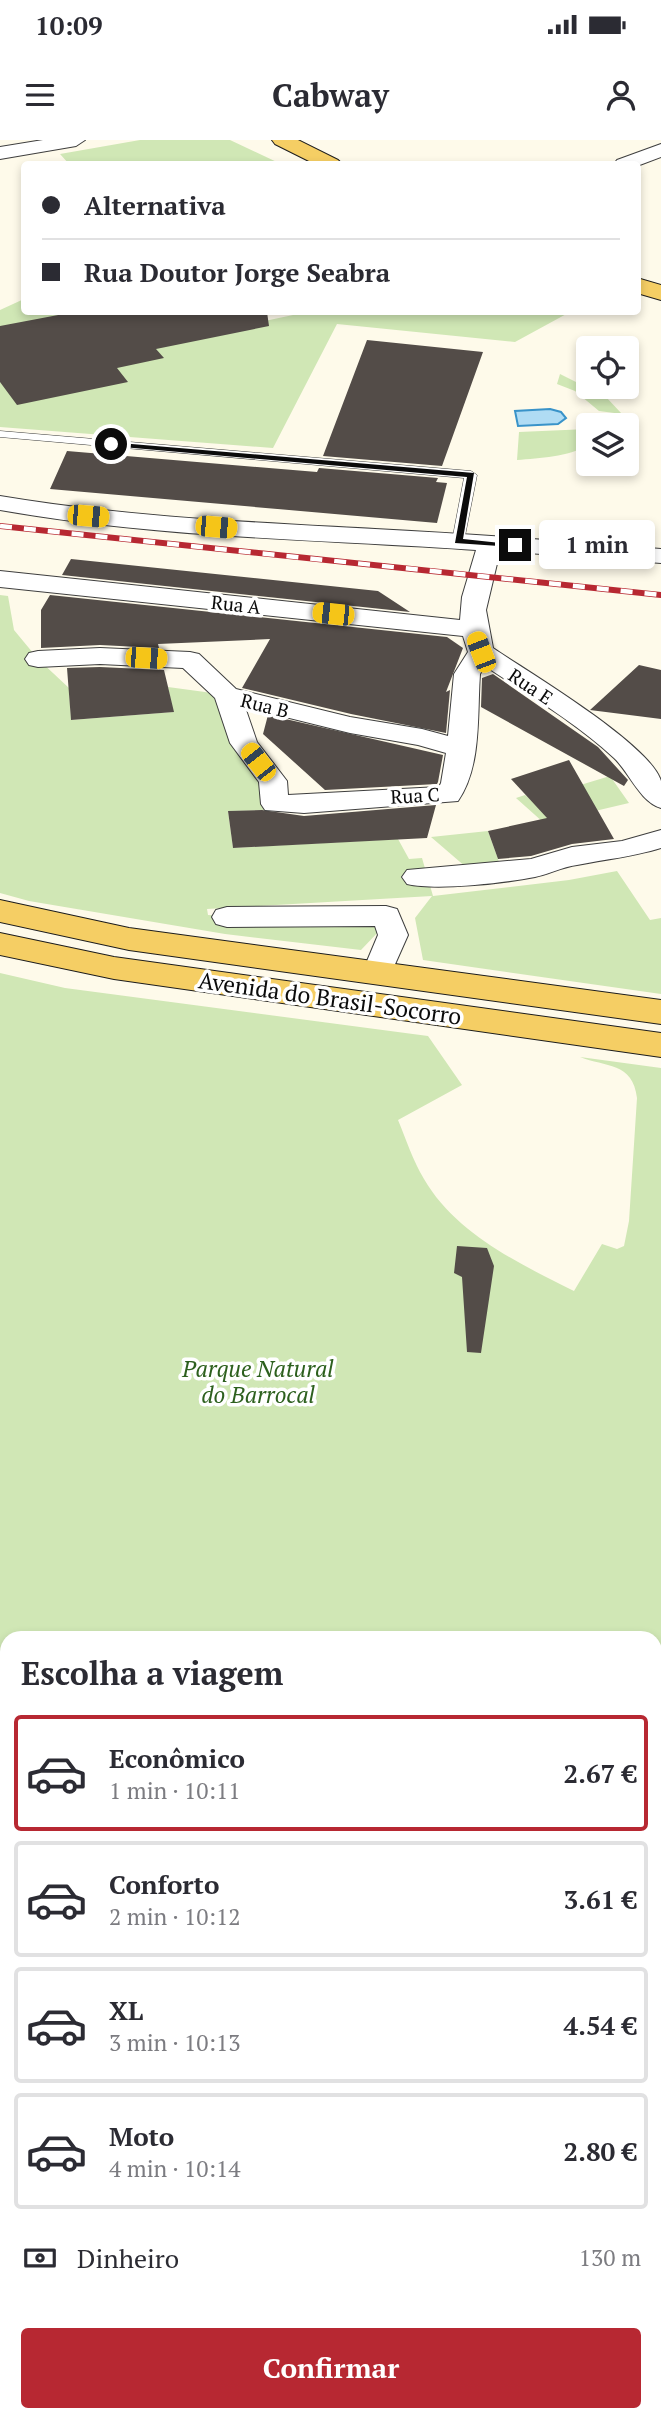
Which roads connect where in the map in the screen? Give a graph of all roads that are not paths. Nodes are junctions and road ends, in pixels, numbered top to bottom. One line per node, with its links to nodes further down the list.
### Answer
1 (76, 140): 4 (street)
2 (282, 140): 5 (main road)
3 (661, 150): 6 (street)
4 (0, 153)
5 (325, 161)
6 (632, 161)
7 (641, 286): 8 (main road)
8 (661, 293)
9 (0, 434): 11 (lane)
10 (0, 503): 11 (street)
11 (458, 541): 12 (street)
12 (490, 543): 13 (street); 15 (street)
13 (661, 556)
14 (0, 579): 15 (street, Rua A)
15 (476, 640): 18 (street, Rua C); 19 (street, Rua E)
16 (38, 659): 17 (street, Rua B)
17 (227, 695): 18 (street, Rua B); 18 (street, Rua C)
18 (461, 749)
19 (661, 799)
20 (661, 839): 21 (street)
21 (417, 877)
22 (0, 911): 25 (main road, Avenida do Brasil-Socorro)
23 (227, 917): 25 (street)
24 (0, 944): 27 (main road, Avenida do Brasil-Socorro)
25 (377, 973): 26 (main road, Avenida do Brasil-Socorro)
26 (661, 1012)
27 (661, 1045)

